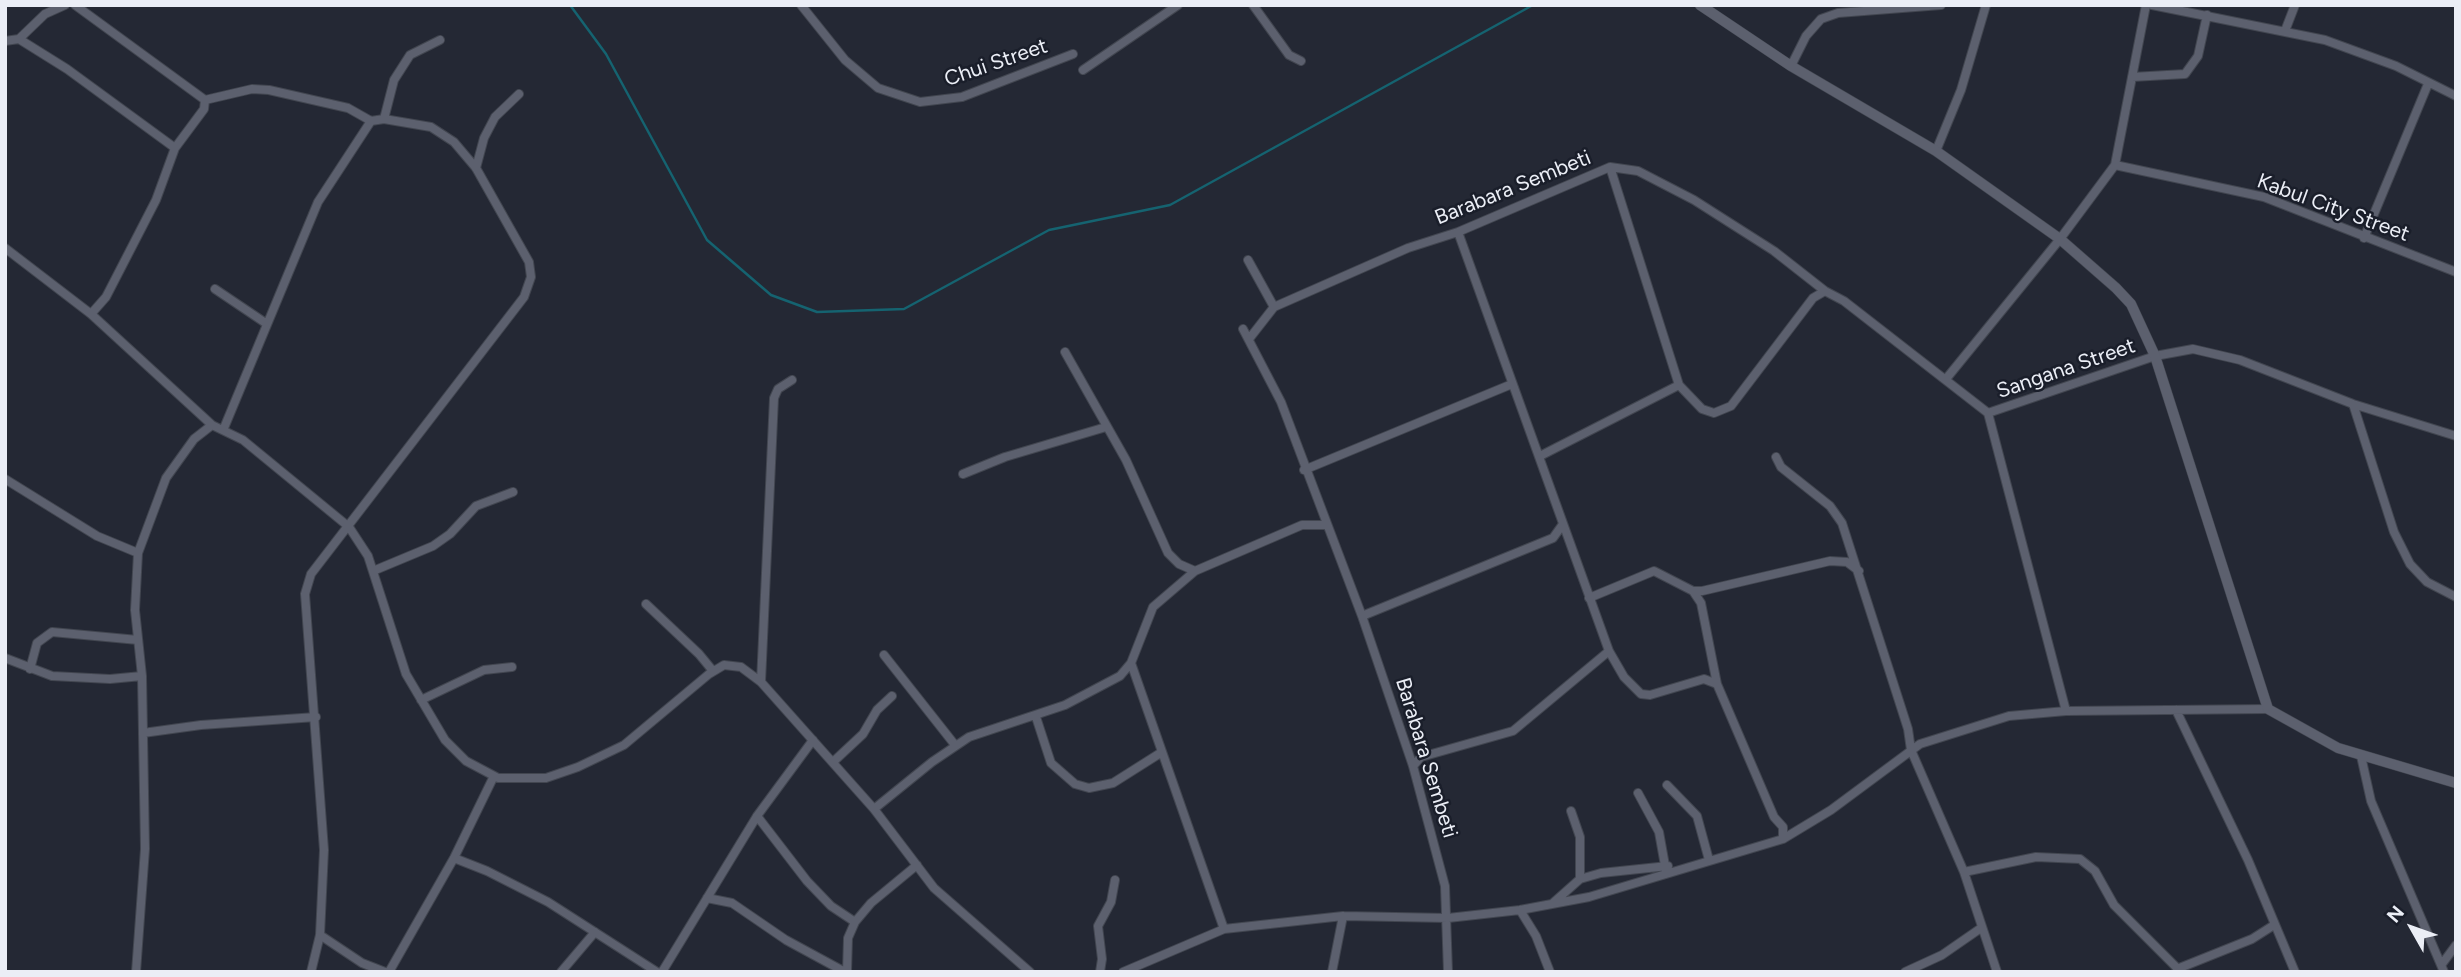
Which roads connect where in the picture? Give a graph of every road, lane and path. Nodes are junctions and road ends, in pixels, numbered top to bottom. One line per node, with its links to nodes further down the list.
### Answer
1 (65, 5): 14 (street)
2 (75, 5): 25 (street)
3 (800, 5): 17 (street, Chui Street)
4 (1178, 5): 20 (street)
5 (1254, 5): 18 (street)
6 (1700, 5): 19 (street)
7 (1941, 5): 19 (street)
8 (1986, 5): 29 (street)
9 (2146, 5): 21 (street)
10 (2152, 5): 12 (street)
11 (2295, 5): 13 (street)
12 (2207, 15): 13 (street); 21 (street)
13 (2286, 30): 22 (street)
14 (19, 39): 16 (street); 28 (street)
15 (440, 40): 26 (street)
16 (5, 41)
17 (1073, 54)
18 (1301, 61)
19 (1791, 66): 29 (street)
20 (1083, 70)
21 (2132, 77): 30 (street)
22 (2428, 84): 24 (street); 34 (street)
23 (519, 94): 31 (street)
24 (2456, 96)
25 (205, 100): 27 (street); 28 (street)
26 (384, 119): 27 (street); 31 (street)
27 (371, 121): 43 (street)
28 (175, 148): 42 (street)
29 (1936, 150): 35 (street)
30 (2115, 165): 34 (street, Kabul City Street); 35 (street)
31 (476, 167): 66 (street)
32 (1609, 167): 33 (street, Barabara Sembeti); 40 (street, Barabara Sembeti); 51 (street)
33 (1458, 232): 41 (street, Barabara Sembeti); 50 (street)
34 (2364, 237): 38 (street, Kabul City Street)
35 (2060, 239): 47 (street); 48 (street)
36 (5, 248): 42 (street)
37 (1248, 260): 41 (street)
38 (2456, 272)
39 (215, 289): 43 (street)
40 (1825, 291): 48 (street, Barabara Sembeti); 51 (street)
41 (1274, 307): 45 (street, Barabara Sembeti)
42 (91, 314): 54 (street)
43 (267, 324): 55 (street)
44 (1243, 329): 45 (street, Barabara Sembeti)
45 (1249, 339): 60 (street, Barabara Sembeti)
46 (1065, 352): 56 (street)
47 (2155, 356): 52 (street, Sangana Street); 53 (street, Sangana Street); 89 (street)
48 (1946, 379): 53 (street, Barabara Sembeti)
49 (792, 380): 85 (street)
50 (1512, 384): 58 (street); 60 (street)
51 (1679, 385): 58 (street)
52 (2353, 404): 57 (street, Sangana Street); 72 (street)
53 (1989, 413): 91 (street)
54 (212, 425): 55 (street); 67 (street)
55 (224, 428): 66 (street)
56 (1106, 428): 61 (street); 69 (street)
57 (2456, 436)
58 (1540, 456): 64 (street)
59 (1776, 457): 70 (street)
60 (1304, 470): 65 (street, Barabara Sembeti)
61 (963, 474)
62 (5, 479): 67 (street)
63 (513, 492): 68 (street)
64 (1563, 524): 73 (street); 75 (street)
65 (1325, 525): 69 (street); 75 (street, Barabara Sembeti)
66 (349, 527): 68 (street); 92 (street)
67 (138, 553): 76 (street)
68 (373, 571): 88 (street)
69 (1195, 571): 80 (street)
70 (1859, 572): 71 (street); 97 (street)
71 (1693, 591): 73 (street); 86 (street)
72 (2456, 597)
73 (1589, 598): 77 (street)
74 (646, 604): 83 (street)
75 (1362, 616): 101 (street, Barabara Sembeti)
76 (138, 640): 82 (street); 84 (street)
77 (1609, 651): 86 (street); 101 (street)
78 (884, 655): 96 (street)
79 (5, 659): 82 (street)
80 (1131, 663): 93 (street); 98 (street)
81 (512, 667): 88 (street)
82 (30, 669): 84 (street)
83 (713, 671): 85 (street); 102 (street)
84 (142, 676): 94 (street)
85 (761, 682): 95 (street)
86 (1717, 684): 109 (street)
87 (892, 696): 100 (street)
88 (421, 700): 102 (street)
89 (2269, 709): 90 (street); 99 (street)
90 (2176, 710): 91 (street); 123 (street)
91 (2066, 711): 97 (street)
92 (316, 717): 94 (street); 127 (street)
93 (1036, 717): 96 (street); 98 (street)
94 (143, 733): 132 (street)
95 (813, 740): 100 (street); 108 (street)
96 (955, 745): 106 (street)
97 (1911, 750): 109 (street); 114 (street)
98 (1162, 752): 125 (street)
99 (2361, 756): 103 (street); 129 (street)
100 (832, 762): 106 (street)
101 (1413, 766): 121 (street, Barabara Sembeti)
102 (493, 778): 110 (street)
103 (2456, 783)
104 (1667, 785): 111 (street)
105 (1638, 793): 113 (street)
106 (874, 809): 112 (street)
107 (1571, 811): 115 (street)
108 (757, 816): 117 (street); 122 (street)
109 (1783, 839): 111 (street)
110 (454, 858): 126 (street); 134 (street)
111 (1709, 860): 113 (street)
112 (917, 864): 122 (street); 137 (street)
113 (1667, 870): 115 (street); 118 (street)
114 (1964, 872): 124 (street); 130 (street)
115 (1580, 879): 118 (street)
116 (1115, 880): 138 (street)
117 (707, 898): 131 (street); 136 (street)
118 (1550, 905): 119 (street)
119 (1520, 910): 121 (street); 142 (street)
120 (1343, 916): 121 (street); 125 (street); 140 (street)
121 (1448, 918): 141 (street, Barabara Sembeti)
122 (855, 922): 136 (street)
123 (2274, 925): 130 (street); 145 (street)
124 (1981, 928): 143 (street); 144 (street)
125 (1224, 929): 139 (street)
126 (596, 932): 131 (street); 135 (street)
127 (320, 935): 133 (street); 134 (street)
128 (2456, 945): 129 (street)
129 (2443, 968)
130 (2179, 970)
131 (662, 971)
132 (136, 972)
133 (311, 972)
134 (387, 972)
135 (561, 972)
136 (846, 972)
137 (1030, 972)
138 (1100, 972)
139 (1123, 972)
140 (1332, 972)
141 (1448, 972)
142 (1550, 972)
143 (1905, 972)
144 (1997, 972)
145 (2295, 972)

